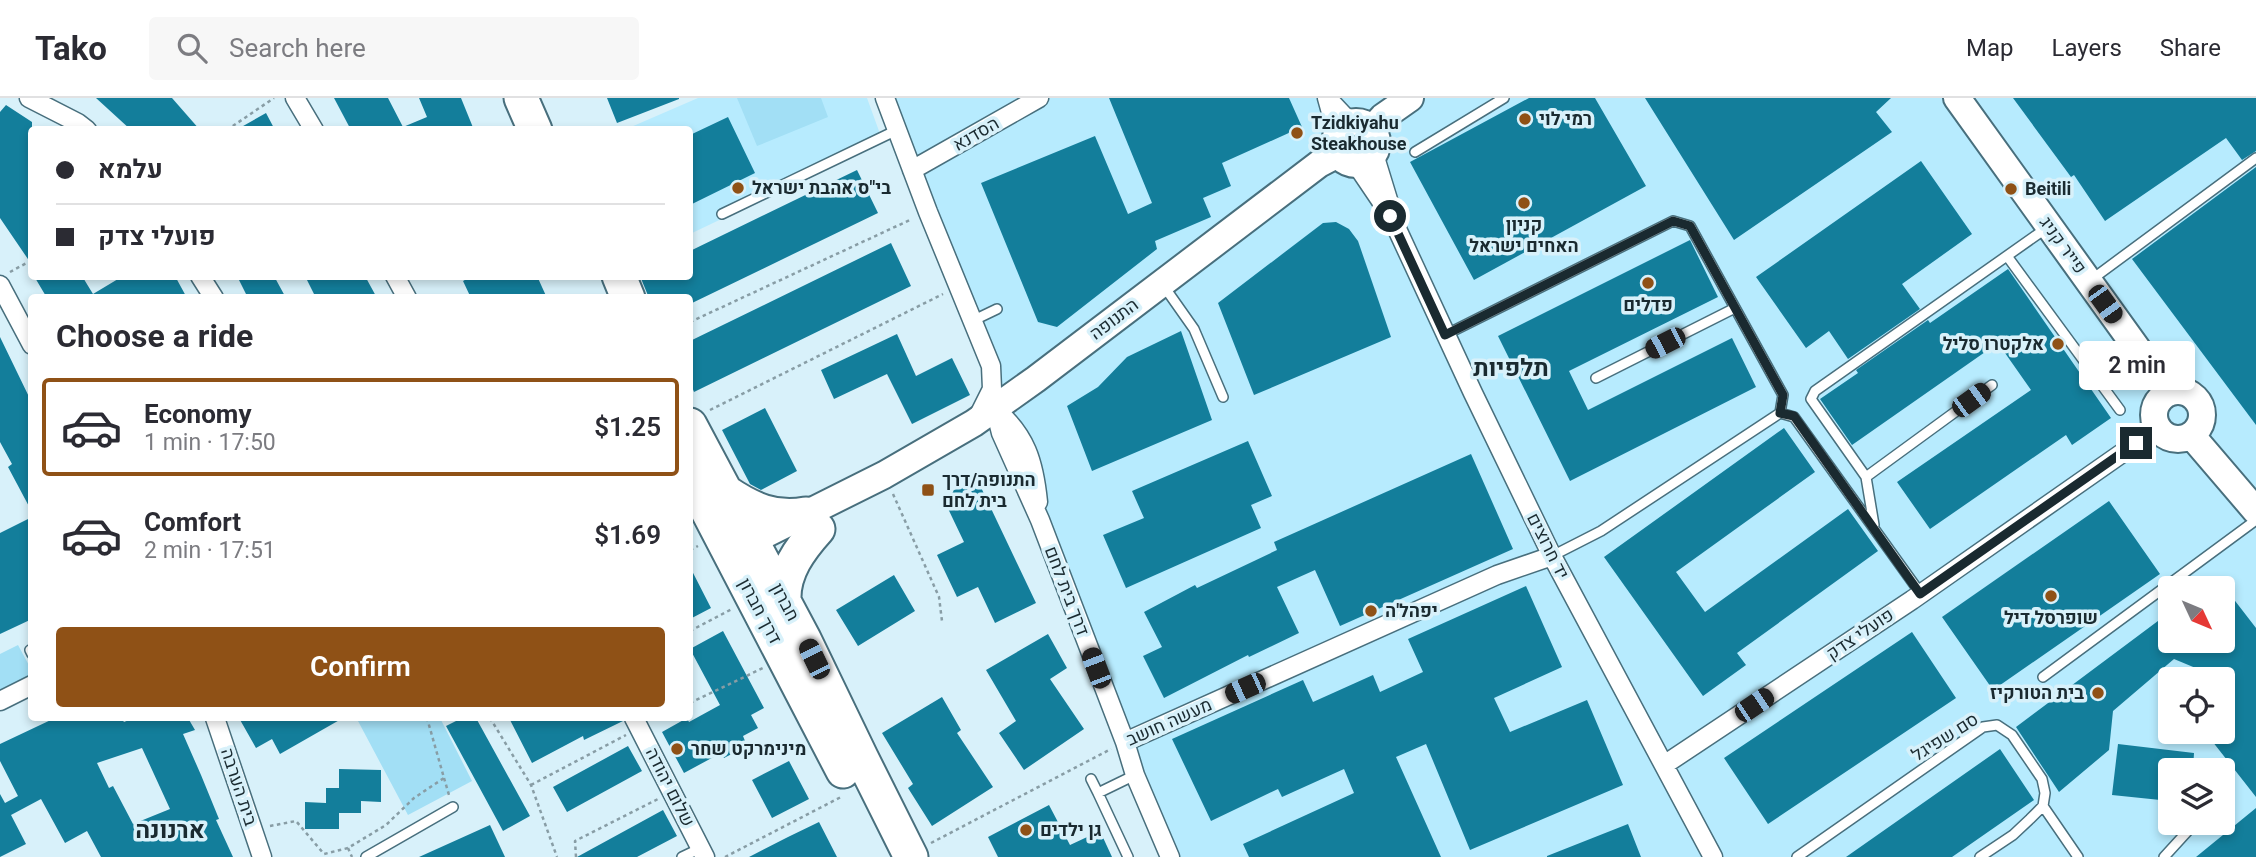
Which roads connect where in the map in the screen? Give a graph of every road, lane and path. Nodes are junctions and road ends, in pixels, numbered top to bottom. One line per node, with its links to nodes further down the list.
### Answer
1 (29, 98): 12 (street)
2 (274, 98): 13 (path)
3 (295, 98): 14 (street)
4 (521, 98): 15 (highway)
5 (544, 98): 16 (highway)
6 (885, 98): 17 (street)
7 (1039, 98): 21 (street, הסדנא)
8 (1328, 98): 18 (street, יד חרוצים)
9 (1410, 98): 18 (street, התנופה)
10 (1504, 98): 19 (lane)
11 (1963, 100): 24 (street, פייר קניג)
12 (82, 126)
13 (232, 126)
14 (312, 126)
15 (533, 126)
16 (554, 126)
17 (897, 130): 21 (street); 22 (lane)
18 (1355, 143): 28 (street, התנופה); 36 (street, יד חרוצים)
19 (1415, 152)
20 (2256, 158): 29 (lane)
21 (912, 170): 34 (street)
22 (722, 214)
23 (909, 220): 33 (path)
24 (2049, 226): 25 (lane); 29 (street, פייר קניג)
25 (2007, 256): 41 (lane); 48 (lane)
26 (28, 263): 27 (path)
27 (5, 278): 35 (street)
28 (1162, 282): 40 (lane); 43 (street, התנופה)
29 (2089, 282): 39 (street, פייר קניג)
30 (936, 298): 44 (path)
31 (1735, 308): 36 (lane); 37 (lane); 42 (lane)
32 (997, 309): 34 (lane)
33 (693, 321)
34 (972, 321): 43 (street)
35 (28, 335)
36 (1445, 335): 56 (street, יד חרוצים)
37 (1596, 378)
38 (1992, 385): 48 (lane)
39 (2169, 393): 45 (street); 46 (street)
40 (1223, 397)
41 (2120, 410)
42 (1780, 413): 54 (lane); 56 (lane)
43 (984, 416): 47 (street, התנופה); 70 (street, דרך בית לחם)
44 (696, 419): 50 (highway)
45 (2158, 428): 46 (street); 57 (street, פועלי צדק)
46 (2191, 435): 51 (street)
47 (884, 475): 53 (street, התנופה); 59 (path)
48 (1866, 477): 54 (lane)
49 (693, 482): 55 (highway, דרך חברון)
50 (726, 492): 53 (highway); 55 (highway)
51 (2256, 512)
52 (2256, 520): 62 (lane)
53 (812, 521): 55 (street, התנופה); 58 (highway)
54 (1874, 529): 57 (lane)
55 (750, 554): 58 (highway, דרך חברון)
56 (1552, 556): 70 (street, מעשה חושב); 71 (street, יד חרוצים)
57 (1920, 594): 71 (street, פועלי צדק)
58 (769, 599): 60 (path); 61 (highway, דרך חברון); 85 (highway, חברון)
59 (942, 621)
60 (693, 630)
61 (785, 658): 65 (path); 76 (highway, דרך חברון)
62 (2043, 677)
63 (28, 687): 64 (street)
64 (0, 701)
65 (693, 702)
66 (216, 721): 86 (street, בית הערבה)
67 (429, 721): 73 (path)
68 (492, 721): 75 (path)
69 (636, 722): 75 (path); 77 (street, שלום יהודה)
70 (1125, 742): 72 (street, דרך בית לחם); 85 (path, מעשה חושב)
71 (1664, 765): 95 (street, יד חרוצים)
72 (1135, 775): 78 (lane); 94 (street, דרך בית לחם)
73 (444, 778): 80 (path); 83 (path)
74 (1091, 779): 78 (lane)
75 (531, 785): 89 (path)
76 (853, 790): 85 (highway, דרך חברון); 92 (path)
77 (672, 792): 84 (street, שלום יהודה); 90 (path)
78 (1098, 793): 93 (lane)
79 (2043, 806): 96 (lane, סם שפיגל); 97 (lane); 98 (lane)
80 (453, 807): 88 (lane)
81 (275, 825): 83 (path)
82 (2184, 835): 99 (lane)
83 (348, 848): 87 (path)
84 (703, 852): 91 (lane)
85 (903, 856)
86 (262, 857)
87 (352, 857)
88 (366, 857)
89 (557, 857)
90 (576, 857)
91 (682, 857)
92 (725, 857)
93 (1128, 857)
94 (1170, 857)
95 (1713, 857)
96 (1797, 857)
97 (1980, 857)
98 (2078, 857)
99 (2164, 857)

